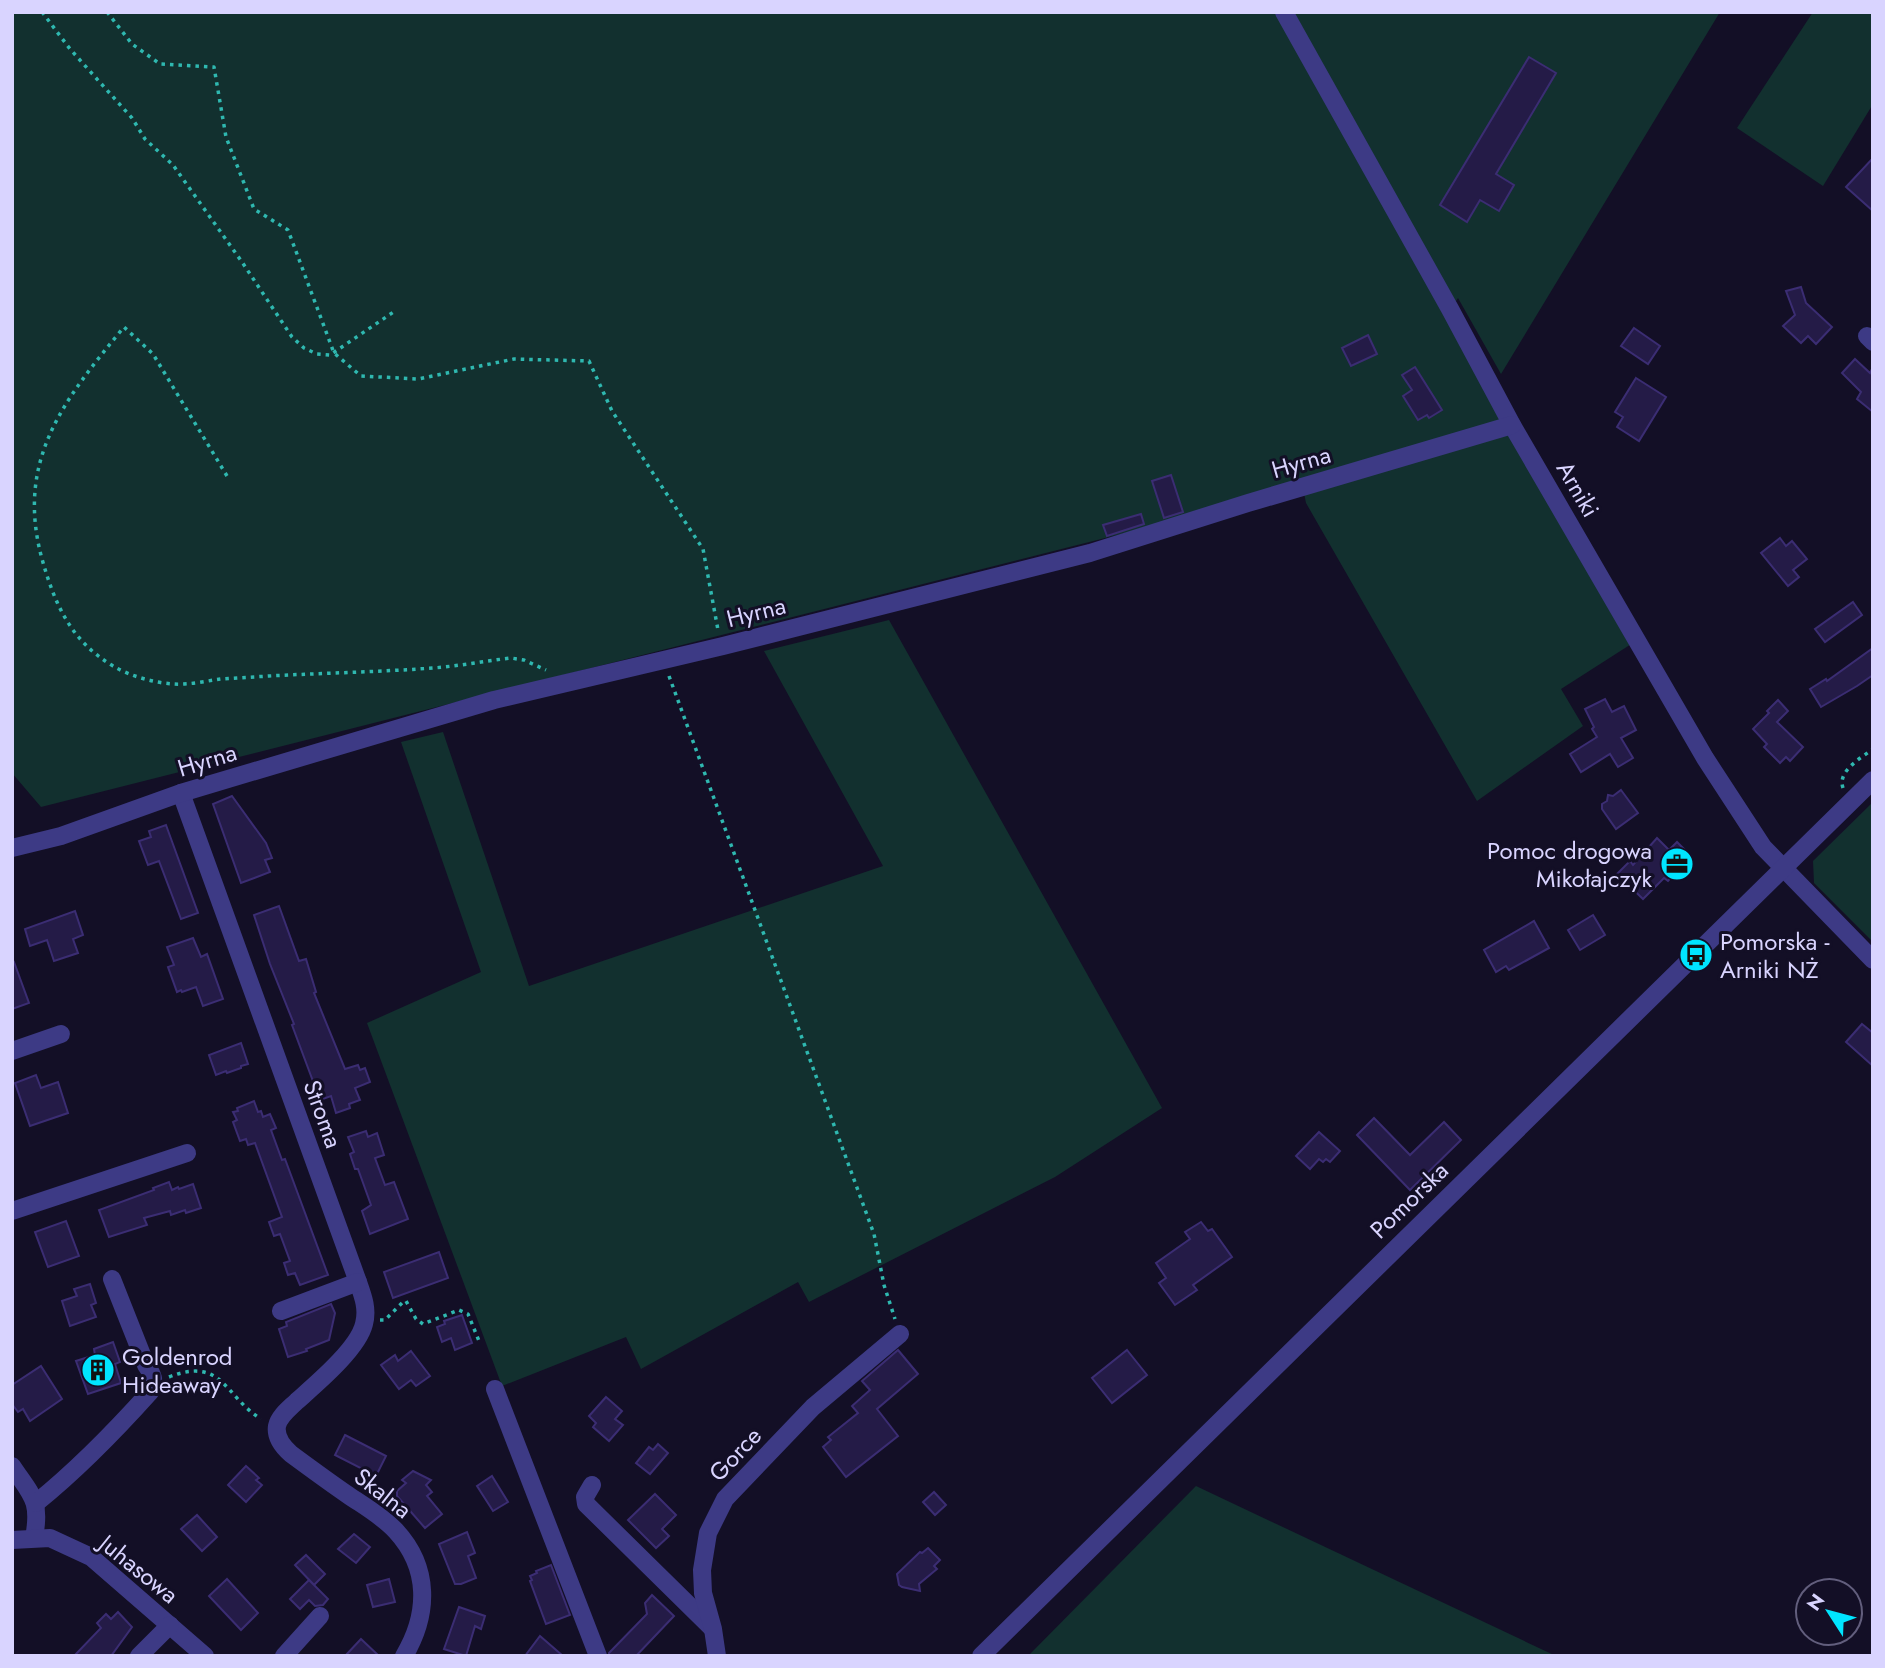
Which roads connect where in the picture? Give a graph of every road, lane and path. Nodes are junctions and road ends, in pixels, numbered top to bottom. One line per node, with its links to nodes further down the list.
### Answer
1 (42, 12): 5 (path)
2 (107, 12): 5 (path)
3 (1284, 12): 6 (street, Arniki)
4 (395, 312): 5 (path)
5 (334, 353): 8 (path)
6 (1512, 425): 8 (street, Hyrna); 16 (street, Arniki)
7 (227, 476): 10 (path)
8 (720, 646): 9 (street, Hyrna)
9 (663, 659): 10 (street, Hyrna); 26 (path)
10 (575, 680): 14 (street, Hyrna)
11 (1873, 749): 13 (path)
12 (1873, 780): 16 (street, Pomorska)
13 (1843, 791)
14 (181, 793): 15 (street, Hyrna); 23 (street, Stroma)
15 (12, 848)
16 (1784, 868): 17 (street, Arniki); 45 (street, Pomorska)
17 (1873, 960)
18 (61, 1034): 19 (street)
19 (12, 1051)
20 (187, 1153): 21 (street)
21 (12, 1211)
22 (112, 1279): 28 (street)
23 (358, 1282): 24 (street); 30 (street, Stroma)
24 (281, 1311)
25 (385, 1320): 27 (path)
26 (900, 1334): 38 (street, Gorce)
27 (479, 1341)
28 (154, 1383): 30 (path); 33 (street)
29 (495, 1389): 43 (street)
30 (276, 1428): 42 (street, Skalna)
31 (12, 1466): 33 (street)
32 (592, 1485): 38 (street)
33 (36, 1503): 34 (street)
34 (34, 1538): 35 (street, Juhasowa); 37 (street, Juhasowa)
35 (12, 1539)
36 (320, 1616): 41 (street)
37 (170, 1625): 39 (street); 40 (street, Juhasowa)
38 (713, 1629): 44 (street, Gorce)
39 (139, 1656)
40 (205, 1656)
41 (284, 1656)
42 (404, 1656)
43 (598, 1656)
44 (717, 1656)
45 (981, 1656)

